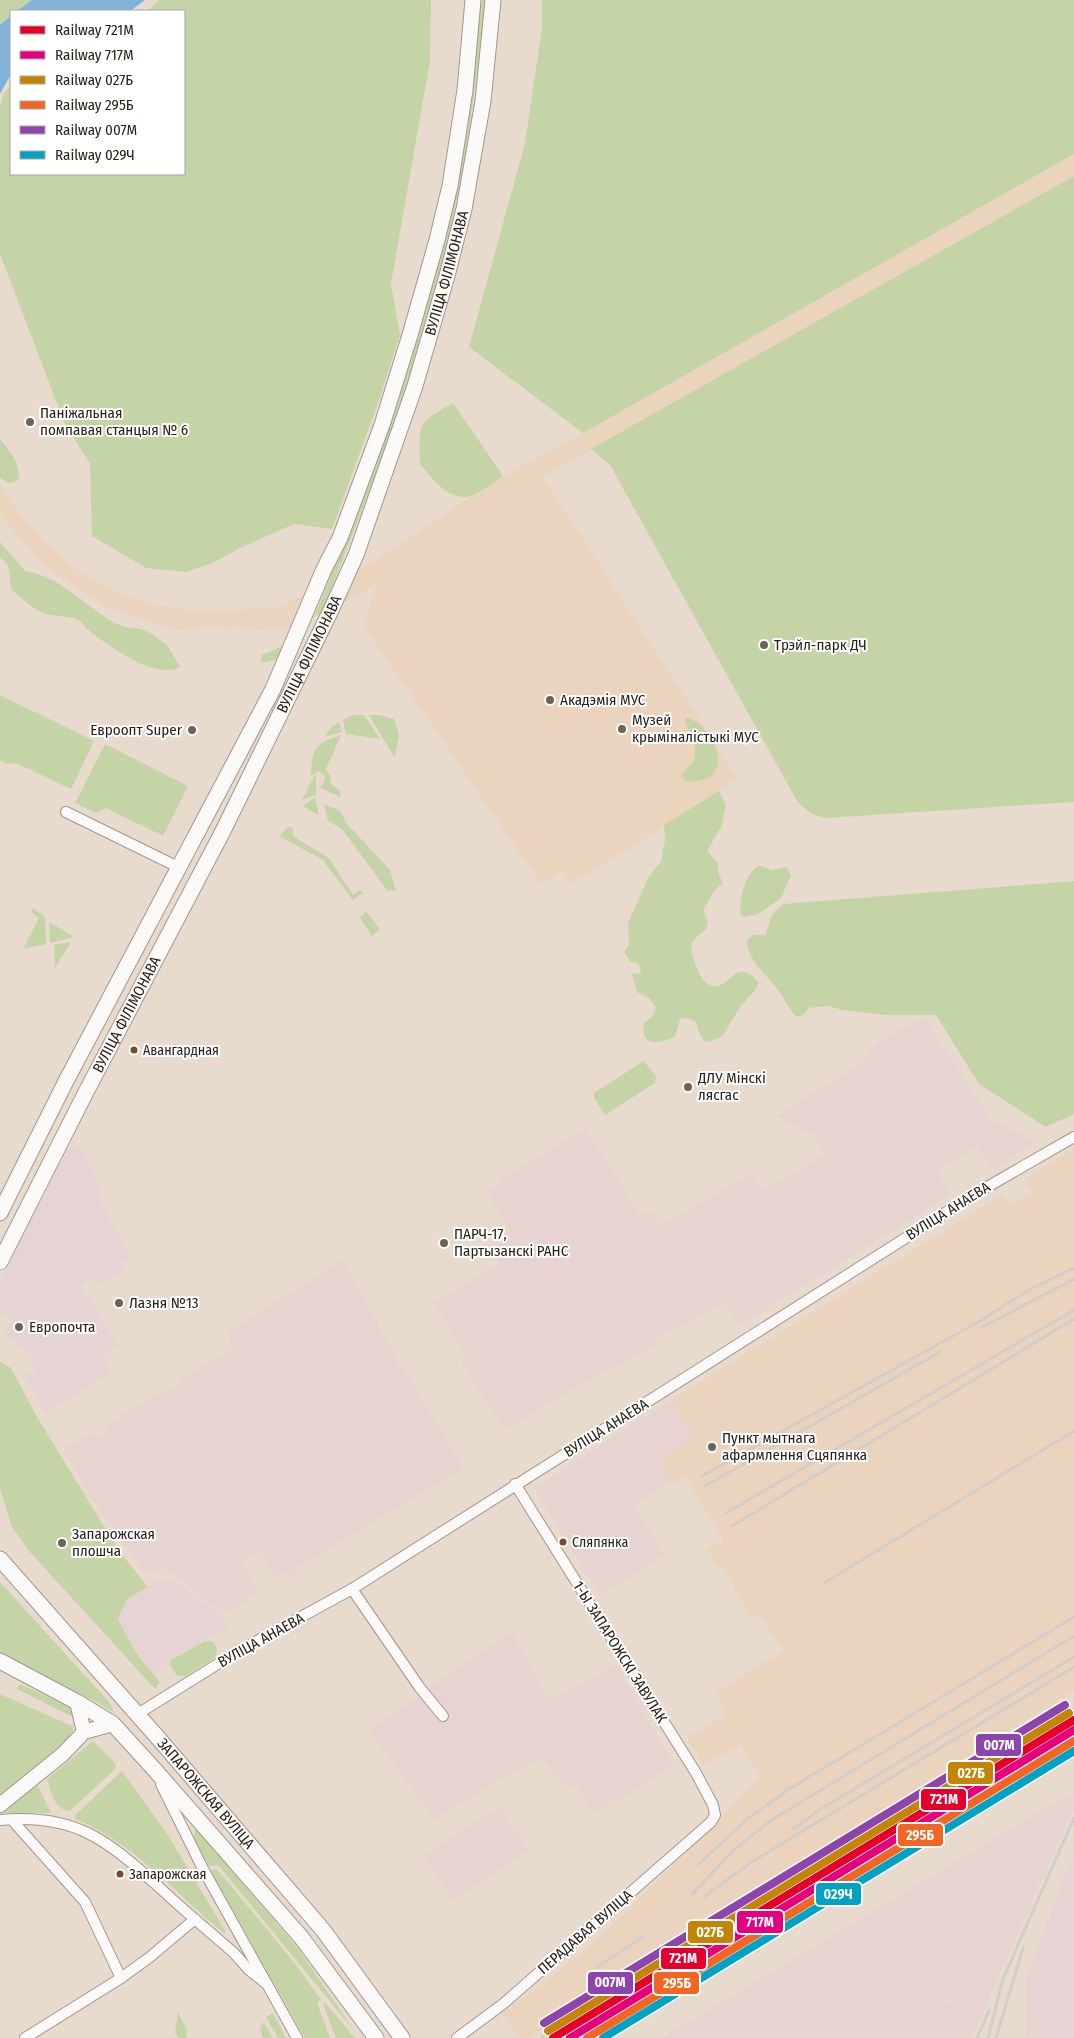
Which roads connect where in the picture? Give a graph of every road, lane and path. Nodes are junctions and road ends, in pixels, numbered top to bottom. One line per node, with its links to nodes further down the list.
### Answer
1 (473, 0): 4 (main road, ВУЛІЦА ФІЛІМОНАВА)
2 (493, 0): 5 (main road, ВУЛІЦА ФІЛІМОНАВА)
3 (66, 812): 6 (street)
4 (204, 822): 5 (main road); 6 (main road, ВУЛІЦА ФІЛІМОНАВА)
5 (224, 832): 9 (main road, ВУЛІЦА ФІЛІМОНАВА)
6 (178, 867): 8 (main road, ВУЛІЦА ФІЛІМОНАВА)
7 (1074, 1137): 10 (street, ВУЛІЦА АНАЕВА)
8 (0, 1213)
9 (0, 1262)
10 (516, 1484): 12 (street, ВУЛІЦА АНАЕВА); 23 (street, 1-Ы ЗАПАРОЖСКІ ЗАВУЛАК)
11 (0, 1560): 15 (main road, ЗАПАРОЖСКАЯ ВУЛІЦА)
12 (352, 1588): 15 (street, ВУЛІЦА АНАЕВА); 16 (street)
13 (0, 1661): 14 (main road, ЗАПАРОЖСКАЯ ВУЛІЦА)
14 (77, 1702): 17 (main road, ЗАПАРОЖСКАЯ ВУЛІЦА); 18 (street)
15 (136, 1715): 27 (main road, ЗАПАРОЖСКАЯ ВУЛІЦА)
16 (442, 1716)
17 (112, 1724): 18 (street); 19 (main road, ЗАПАРОЖСКАЯ ВУЛІЦА)
18 (84, 1732): 20 (street)
19 (154, 1769): 26 (street); 30 (main road, ЗАПАРОЖСКАЯ ВУЛІЦА)
20 (0, 1805)
21 (0, 1820): 22 (street)
22 (12, 1820): 24 (street); 25 (street)
23 (711, 1822): 31 (street, ПЕРАДАВАЯ ВУЛІЦА)
24 (195, 1919): 25 (street); 26 (street)
25 (121, 1978): 28 (street)
26 (267, 1984): 29 (street)
27 (401, 2036)
28 (25, 2038)
29 (297, 2038)
30 (376, 2038)
31 (456, 2038)

